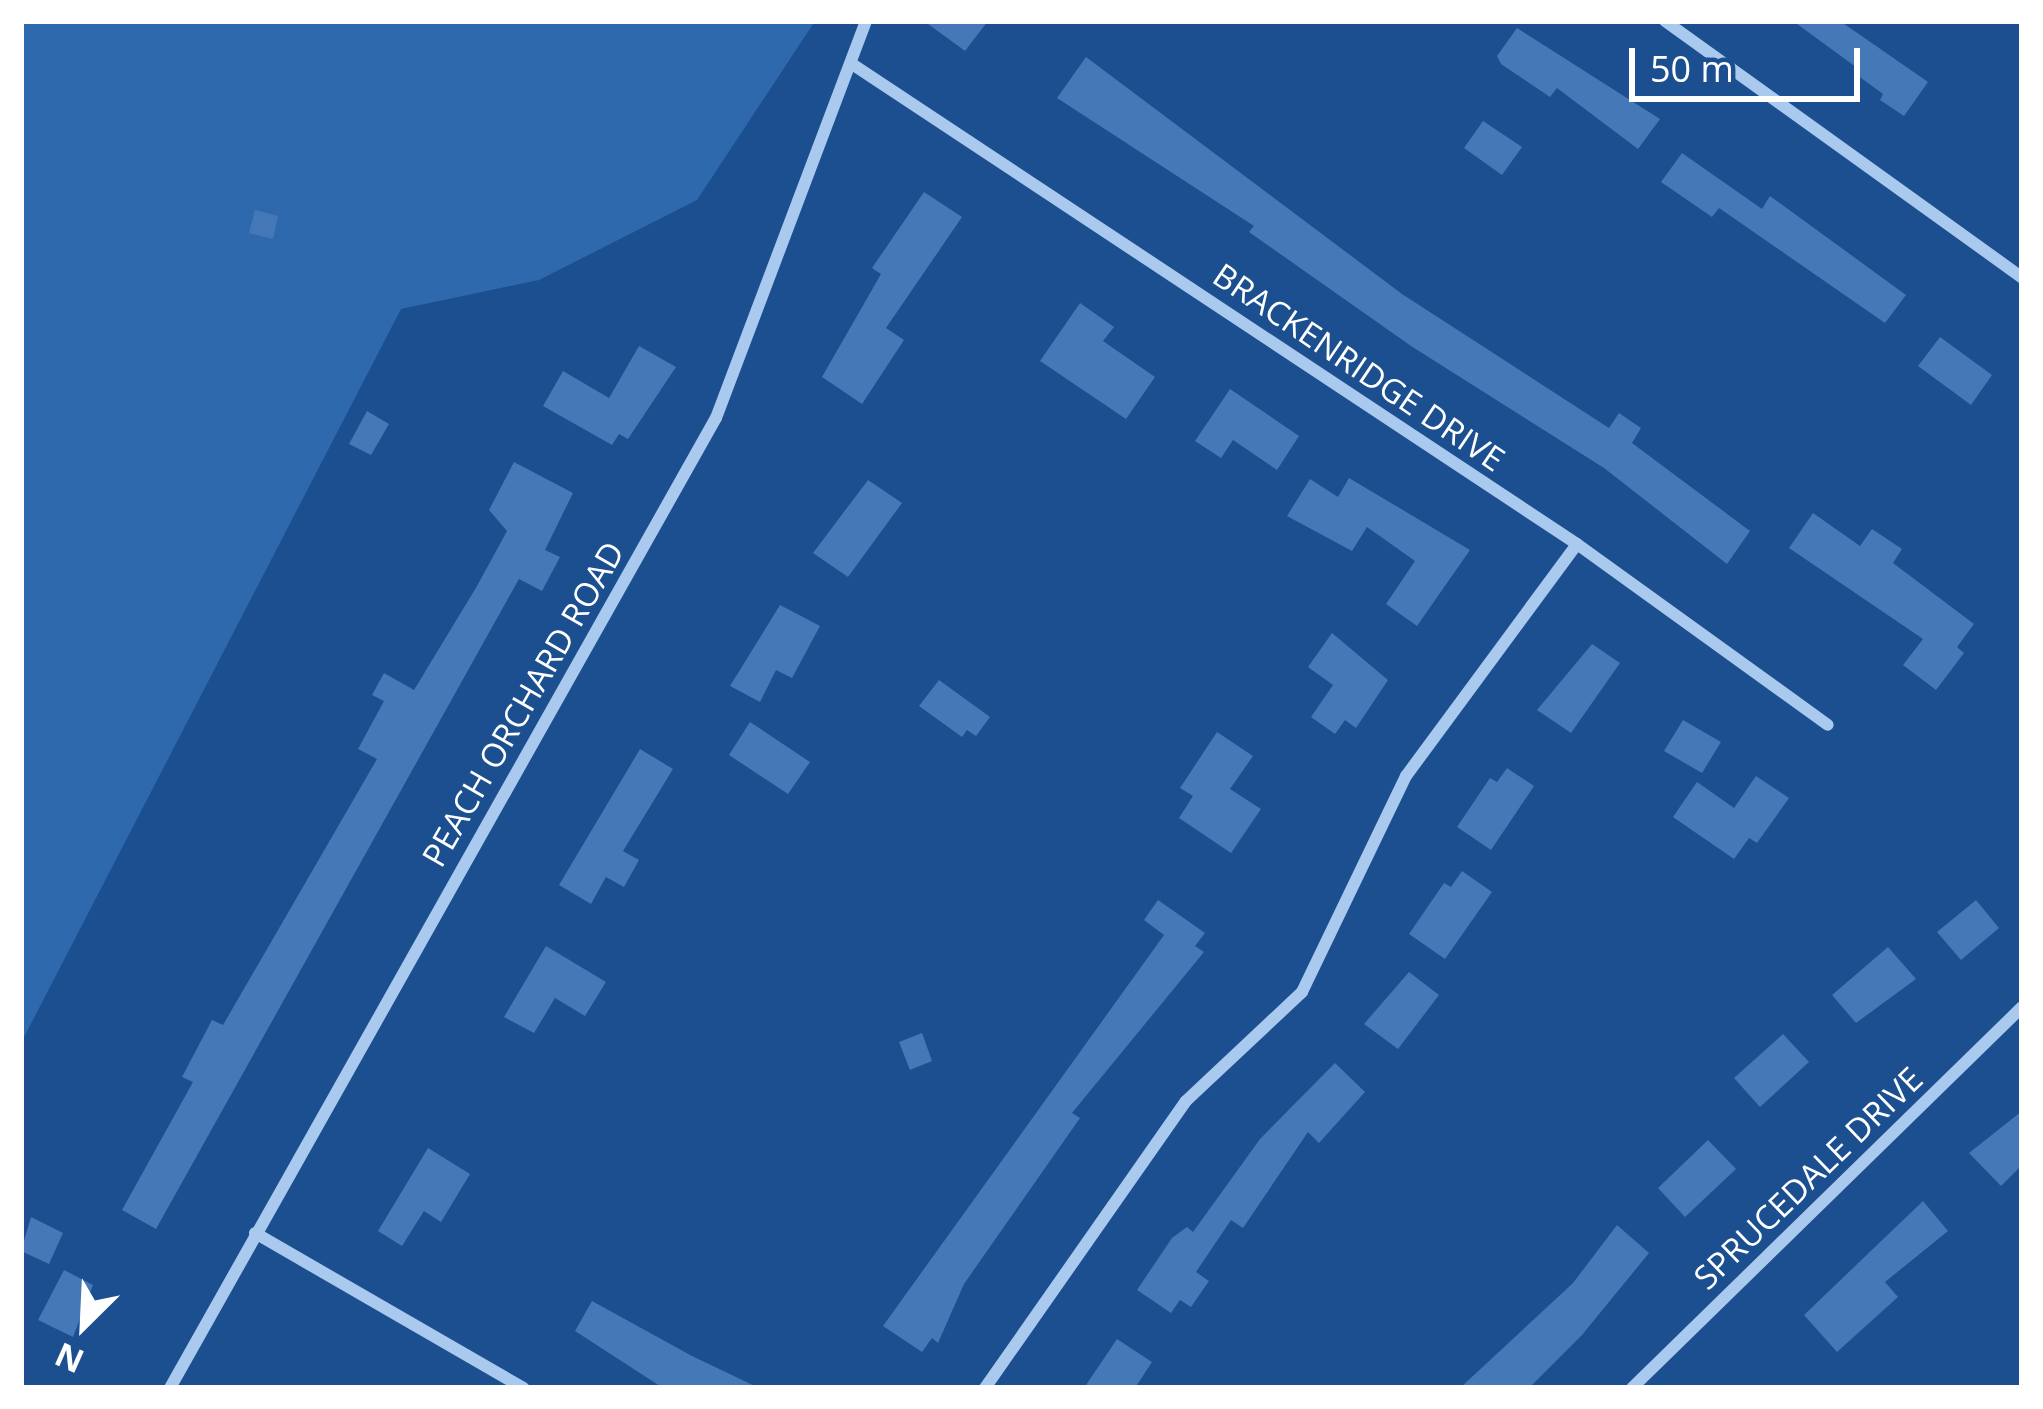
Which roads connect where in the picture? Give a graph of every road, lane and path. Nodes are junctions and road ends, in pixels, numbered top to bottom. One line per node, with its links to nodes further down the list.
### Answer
1 (866, 21): 3 (street, PEACH ORCHARD ROAD)
2 (1665, 21): 4 (street)
3 (853, 64): 5 (street, BRACKENRIDGE DRIVE); 8 (street, PEACH ORCHARD ROAD)
4 (2022, 278)
5 (1577, 544): 6 (street, BRACKENRIDGE DRIVE); 11 (street)
6 (1828, 725)
7 (2022, 1007): 12 (street, SPRUCEDALE DRIVE)
8 (255, 1233): 9 (street, PEACH ORCHARD ROAD); 10 (street)
9 (170, 1388)
10 (524, 1388)
11 (985, 1388)
12 (1632, 1388)

